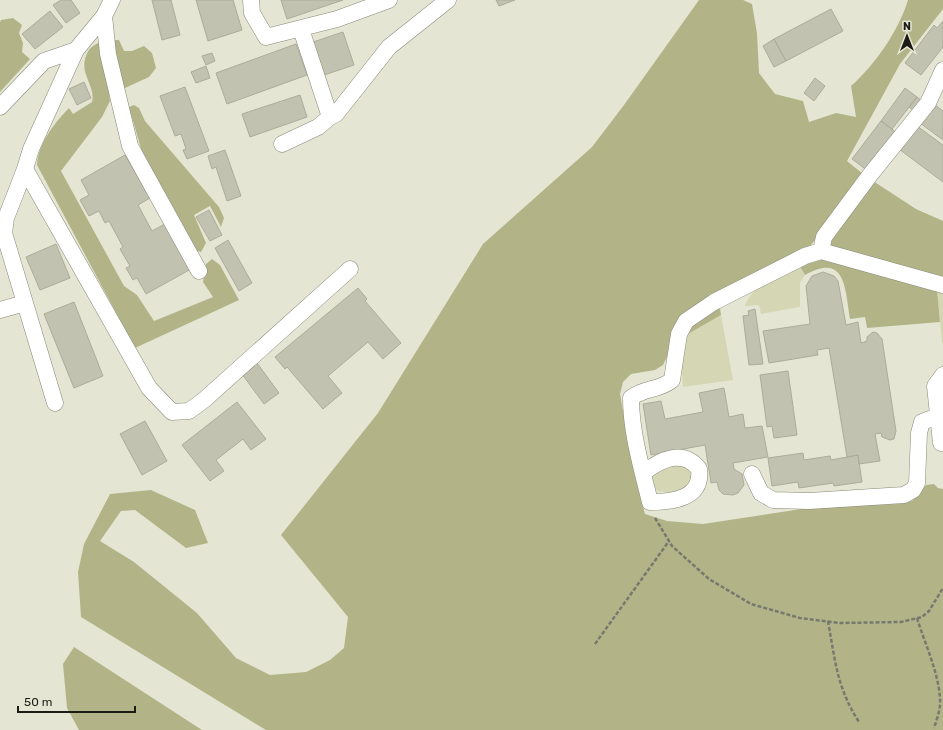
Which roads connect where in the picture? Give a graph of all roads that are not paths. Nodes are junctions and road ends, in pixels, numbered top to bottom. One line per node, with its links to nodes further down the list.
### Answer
1 (112, 0): 5 (street)
2 (251, 0): 6 (street)
3 (389, 0): 6 (street)
4 (448, 0): 10 (street)
5 (104, 16): 7 (street); 15 (street)
6 (301, 29): 10 (street)
7 (76, 50): 9 (street); 12 (street)
8 (943, 70): 13 (street)
9 (0, 107)
10 (330, 118): 11 (street)
11 (282, 144)
12 (25, 169): 14 (street); 17 (street)
13 (821, 251): 16 (street); 23 (street)
14 (350, 269)
15 (199, 271)
16 (943, 285)
17 (25, 303): 18 (street); 20 (street)
18 (0, 310)
19 (943, 375): 21 (street)
20 (55, 403)
21 (938, 416): 22 (street); 24 (street)
22 (941, 443)
23 (643, 473): 23 (street)
24 (752, 474)

